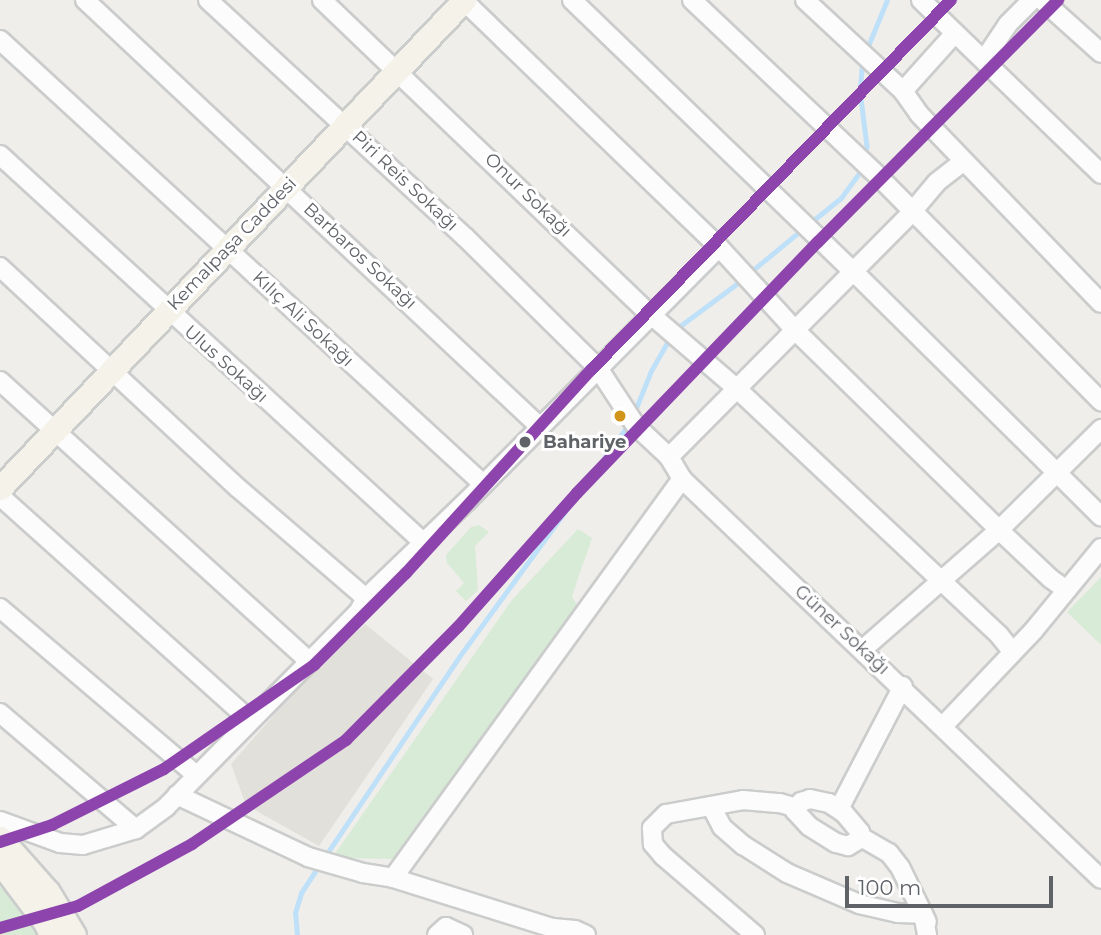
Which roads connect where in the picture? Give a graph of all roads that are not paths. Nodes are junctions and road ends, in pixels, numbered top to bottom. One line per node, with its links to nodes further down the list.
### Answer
1 (85, 0): 21 (street, Barbaros Sokağı)
2 (208, 0): 17 (street, Piri Reis Sokağı)
3 (322, 0): 15 (street, Onur Sokağı)
4 (463, 0): 15 (main road, Kemalpaşa Caddesi); 23 (street)
5 (572, 0): 26 (street)
6 (692, 0): 22 (street)
7 (805, 0): 16 (street)
8 (921, 0): 11 (street)
9 (1032, 0): 14 (street)
10 (1042, 0): 13 (street)
11 (956, 33): 14 (street); 16 (street)
12 (0, 40): 24 (street, Kılıç Ali Sokağı)
13 (1101, 53)
14 (984, 61): 20 (street)
15 (397, 69): 17 (main road, Kemalpaşa Caddesi); 29 (street, Onur Sokağı)
16 (902, 91): 19 (street)
17 (345, 125): 21 (main road, Kemalpaşa Caddesi); 31 (street, Piri Reis Sokağı)
18 (0, 155): 28 (street, Ulus Sokağı)
19 (964, 161): 22 (street); 27 (street)
20 (1101, 174)
21 (286, 187): 24 (main road, Kemalpaşa Caddesi); 36 (street, Barbaros Sokağı)
22 (911, 213): 26 (street); 35 (street)
23 (719, 247): 29 (street); 30 (street)
24 (226, 248): 28 (main road, Kemalpaşa Caddesi); 42 (street, Kılıç Ali Sokağı)
25 (0, 267): 32 (street)
26 (853, 271): 30 (street); 40 (street)
27 (1101, 303)
28 (168, 311): 32 (main road, Kemalpaşa Caddesi); 47 (street, Ulus Sokağı)
29 (650, 314): 31 (street); 34 (street, Onur Sokağı)
30 (796, 330): 34 (street); 46 (street)
31 (598, 368): 36 (street); 39 (street, Güner Sokağı)
32 (111, 372): 38 (main road, Kemalpaşa Caddesi); 51 (street)
33 (0, 382): 38 (street)
34 (736, 387): 39 (street); 49 (street, Onur Sokağı)
35 (1101, 401)
36 (540, 428): 42 (street)
37 (1101, 429): 40 (street)
38 (54, 433): 43 (main road, Kemalpaşa Caddesi); 55 (street)
39 (669, 457): 41 (street, Güner Sokağı)
40 (1059, 473): 45 (street); 46 (street)
41 (682, 479): 53 (street, Güner Sokağı); 72 (street)
42 (483, 484): 47 (street)
43 (0, 488)
44 (0, 496): 58 (street)
45 (1101, 516)
46 (999, 530): 49 (street); 50 (street)
47 (423, 542): 51 (street)
48 (1101, 548): 50 (street)
49 (940, 580): 53 (street); 54 (street, Onur Sokağı)
50 (1067, 590): 54 (street)
51 (366, 598): 55 (street)
52 (0, 608): 60 (street)
53 (862, 650): 56 (street, Güner Sokağı)
54 (1013, 652): 59 (street)
55 (308, 660): 58 (street)
56 (903, 686): 59 (street, Güner Sokağı); 64 (street)
57 (0, 713): 67 (street)
58 (250, 720): 60 (street)
59 (943, 726): 73 (street, Güner Sokağı)
60 (196, 775): 61 (street)
61 (177, 795): 67 (street); 72 (street)
62 (711, 806): 65 (street); 74 (street); 81 (street)
63 (0, 807): 68 (street)
64 (837, 807): 65 (street); 69 (street)
65 (796, 808): 69 (street)
66 (0, 821): 68 (street)
67 (136, 829): 68 (street)
68 (43, 837)
69 (861, 837): 74 (street)
70 (0, 838): 77 (main road)
71 (0, 862): 76 (main road)
72 (393, 878): 75 (street)
73 (1101, 879)
74 (923, 914): 82 (street); 83 (street)
75 (556, 932): 80 (street)
76 (51, 935)
77 (74, 935)
78 (437, 935): 79 (street)
79 (463, 935)
80 (586, 935)
81 (755, 935)
82 (927, 935)
83 (933, 935)

